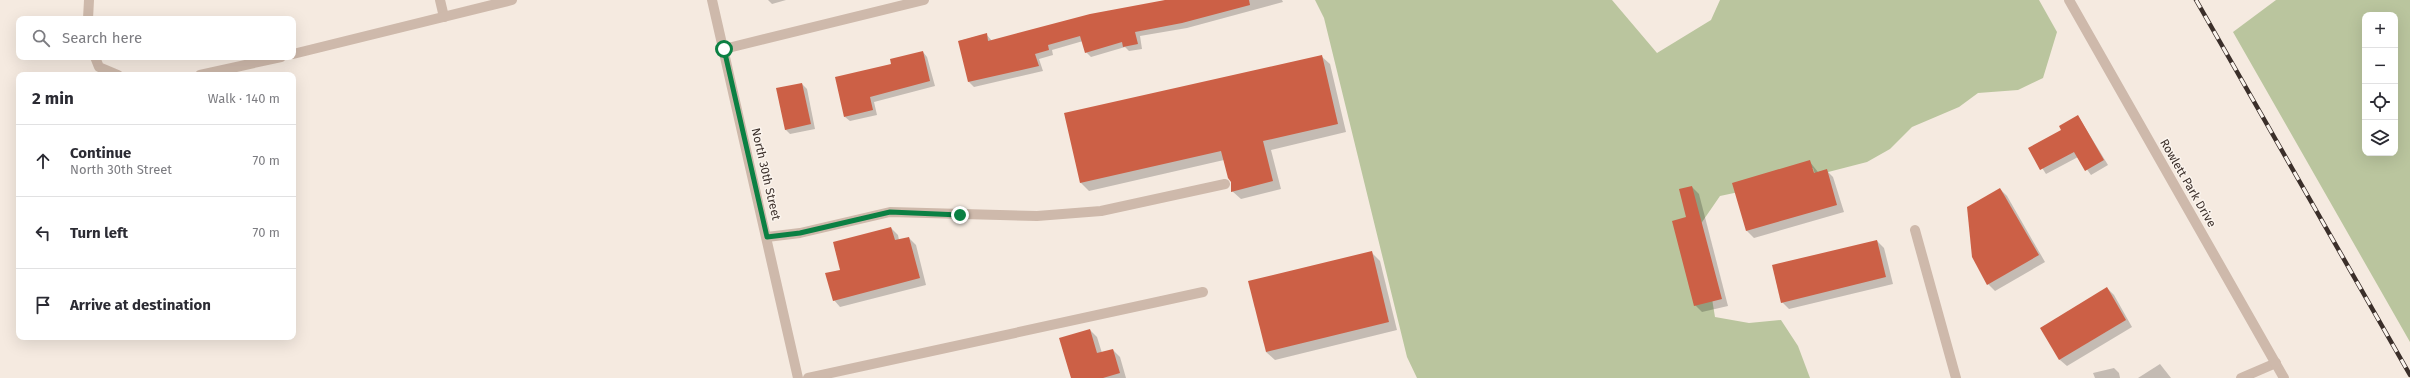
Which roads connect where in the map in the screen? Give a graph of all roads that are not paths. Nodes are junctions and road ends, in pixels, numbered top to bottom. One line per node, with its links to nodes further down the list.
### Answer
1 (89, 0): 7 (street)
2 (440, 0): 8 (street)
3 (512, 0): 8 (street)
4 (712, 0): 9 (street, North 30th Street)
5 (924, 0): 9 (street)
6 (2069, 0): 19 (street, Rowlett Park Drive)
7 (88, 16)
8 (444, 17): 10 (street)
9 (724, 49): 17 (street, North 30th Street)
10 (296, 53)
11 (96, 60): 13 (street)
12 (268, 60): 14 (street)
13 (111, 72)
14 (214, 72)
15 (1225, 184): 17 (street)
16 (1915, 230): 22 (street)
17 (767, 237): 20 (street, North 30th Street)
18 (1203, 292): 21 (street)
19 (2276, 363): 23 (street); 24 (street, Rowlett Park Drive)
20 (798, 378)
21 (808, 378)
22 (1956, 378)
23 (2241, 378)
24 (2284, 378)

